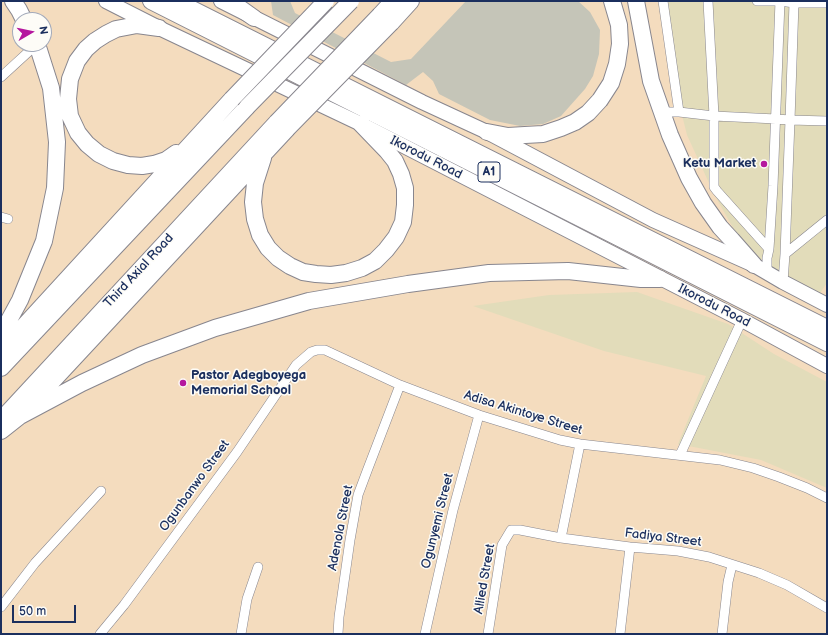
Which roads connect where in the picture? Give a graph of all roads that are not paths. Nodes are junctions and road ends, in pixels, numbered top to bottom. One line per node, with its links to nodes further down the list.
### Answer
1 (13, 1): 19 (highway)
2 (106, 1): 22 (main road, Ikorodu Road)
3 (151, 1): 47 (highway, Ikorodu Road / A1)
4 (176, 1): 45 (highway, A1)
5 (220, 1): 20 (main road)
6 (230, 1): 20 (highway)
7 (326, 1): 35 (highway, bridge)
8 (351, 1): 51 (highway, bridge)
9 (393, 1): 21 (highway)
10 (412, 1): 21 (highway)
11 (612, 1): 34 (highway)
12 (636, 1): 26 (highway)
13 (663, 1): 27 (street)
14 (708, 1): 28 (street)
15 (757, 1): 16 (street)
16 (780, 1): 17 (street); 29 (street)
17 (794, 3): 18 (street); 30 (street)
18 (827, 3)
19 (20, 12)
20 (254, 18): 34 (main road)
21 (385, 19): 33 (highway, bridge)
22 (159, 28): 32 (main road, Ikorodu Road); 35 (highway)
23 (28, 52): 25 (street)
24 (40, 52): 46 (highway)
25 (1, 77)
26 (661, 112): 27 (street); 40 (highway)
27 (679, 112): 28 (street)
28 (714, 116): 29 (street); 38 (street)
29 (776, 119): 30 (street); 38 (street)
30 (790, 120): 31 (street); 39 (street)
31 (827, 121)
32 (361, 124): 36 (highway); 41 (main road, Ikorodu Road)
33 (282, 126): 36 (highway); 55 (highway, Third Axial Road)
34 (487, 132): 40 (main road)
35 (195, 139): 48 (highway)
36 (264, 154): 54 (highway)
37 (827, 220): 39 (street)
38 (768, 249): 40 (street)
39 (785, 254): 42 (street)
40 (761, 269): 42 (main road)
41 (660, 279): 44 (main road, Ikorodu Road); 54 (highway)
42 (783, 282): 43 (main road)
43 (827, 304)
44 (742, 320): 50 (main road, Ikorodu Road); 58 (street)
45 (827, 328)
46 (1, 335)
47 (827, 343)
48 (1, 351)
49 (310, 352): 52 (street, Adisa Akintoye Street); 68 (street, Ogunbanwo Street)
50 (827, 366)
51 (1, 368)
52 (400, 385): 53 (street, Adisa Akintoye Street); 70 (street, Adenola Street)
53 (479, 415): 57 (street, Adisa Akintoye Street); 71 (street, Ogunyemi Street)
54 (20, 416): 56 (highway)
55 (1, 420)
56 (1, 431)
57 (580, 444): 58 (street, Adisa Akintoye Street); 62 (street)
58 (680, 455): 60 (street, Adisa Akintoye Street)
59 (101, 491): 66 (street)
60 (827, 498)
61 (511, 530): 62 (street, Fadiya Street); 72 (street, Allied Street)
62 (561, 538): 63 (street, Fadiya Street)
63 (630, 547): 64 (street, Fadiya Street); 73 (street)
64 (732, 565): 67 (street, Fadiya Street); 74 (street)
65 (258, 567): 69 (street)
66 (1, 607)
67 (827, 608)
68 (100, 634)
69 (241, 634)
70 (338, 634)
71 (425, 634)
72 (488, 634)
73 (620, 634)
74 (722, 634)

